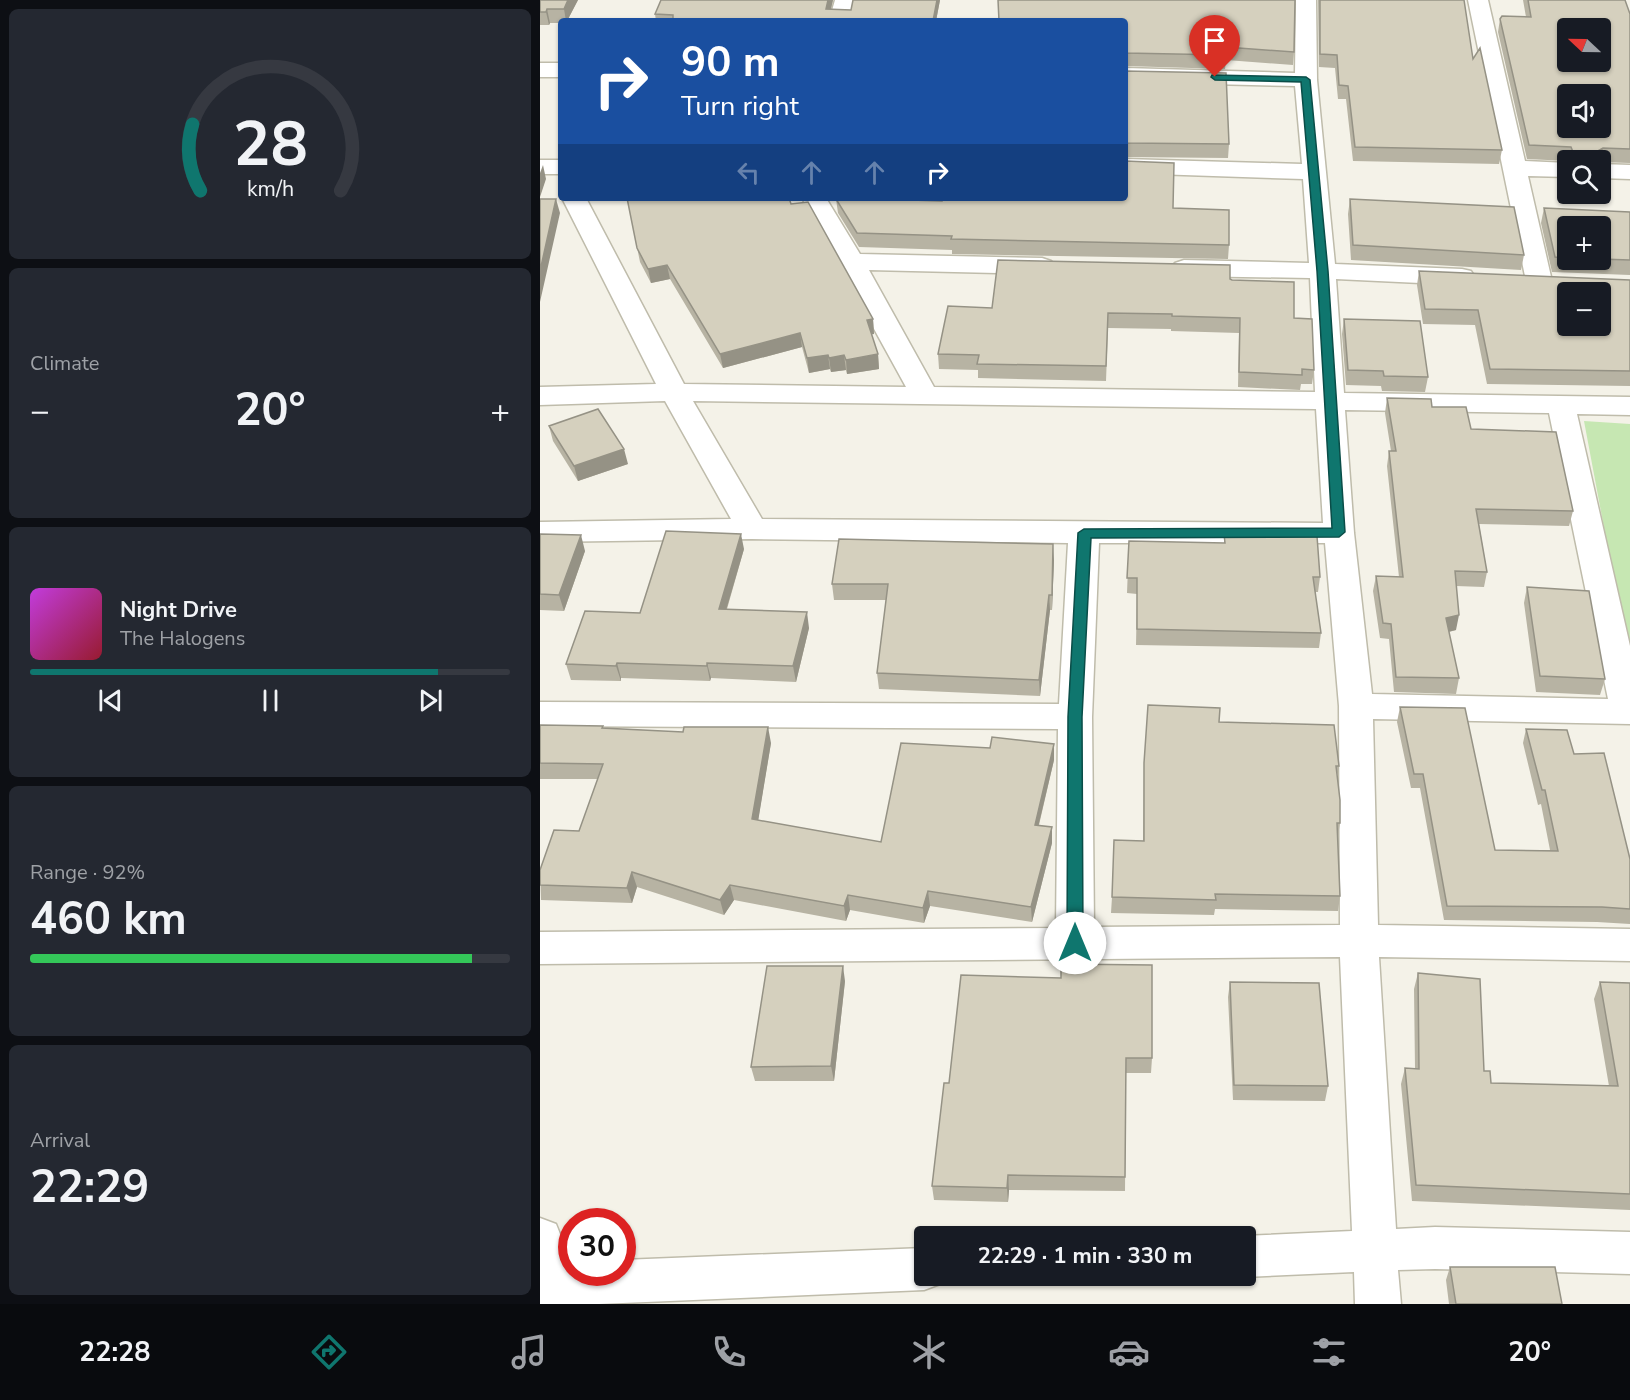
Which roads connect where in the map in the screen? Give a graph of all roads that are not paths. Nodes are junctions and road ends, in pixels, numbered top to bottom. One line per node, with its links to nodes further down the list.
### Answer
1 (845, 0): 4 (street)
2 (1306, 0): 8 (street)
3 (1478, 0): 10 (street)
4 (841, 18)
5 (540, 70): 6 (street)
6 (558, 70)
7 (1128, 75): 8 (street)
8 (1306, 80): 13 (street)
9 (1128, 166): 13 (street)
10 (1514, 168): 11 (street); 22 (street)
11 (1557, 170)
12 (1611, 171): 14 (street)
13 (1314, 172): 20 (street)
14 (1630, 172)
15 (576, 201): 23 (street)
16 (816, 201): 17 (street)
17 (852, 262): 18 (street); 24 (street)
18 (1064, 266)
19 (1158, 268): 20 (street)
20 (1323, 271): 21 (street); 26 (street)
21 (1482, 278)
22 (1539, 281)
23 (674, 392): 24 (street); 25 (street); 29 (street)
24 (924, 394): 26 (street)
25 (540, 396)
26 (1330, 401): 27 (street); 31 (street)
27 (1561, 404): 28 (street); 34 (street)
28 (1630, 406)
29 (752, 529): 30 (street); 32 (street)
30 (540, 532)
31 (1339, 532): 32 (street); 33 (street)
32 (1084, 533): 36 (street)
33 (1356, 706): 34 (street); 37 (street)
34 (1629, 712)
35 (540, 714): 36 (street)
36 (1075, 717): 38 (street)
37 (1359, 941): 38 (street); 39 (street); 42 (street)
38 (1075, 943): 40 (street)
39 (1630, 945)
40 (540, 948)
41 (540, 1239): 46 (street)
42 (1374, 1251): 43 (street); 44 (street); 47 (street)
43 (1630, 1253)
44 (1256, 1256)
45 (914, 1269): 46 (street)
46 (543, 1284)
47 (1378, 1304)

